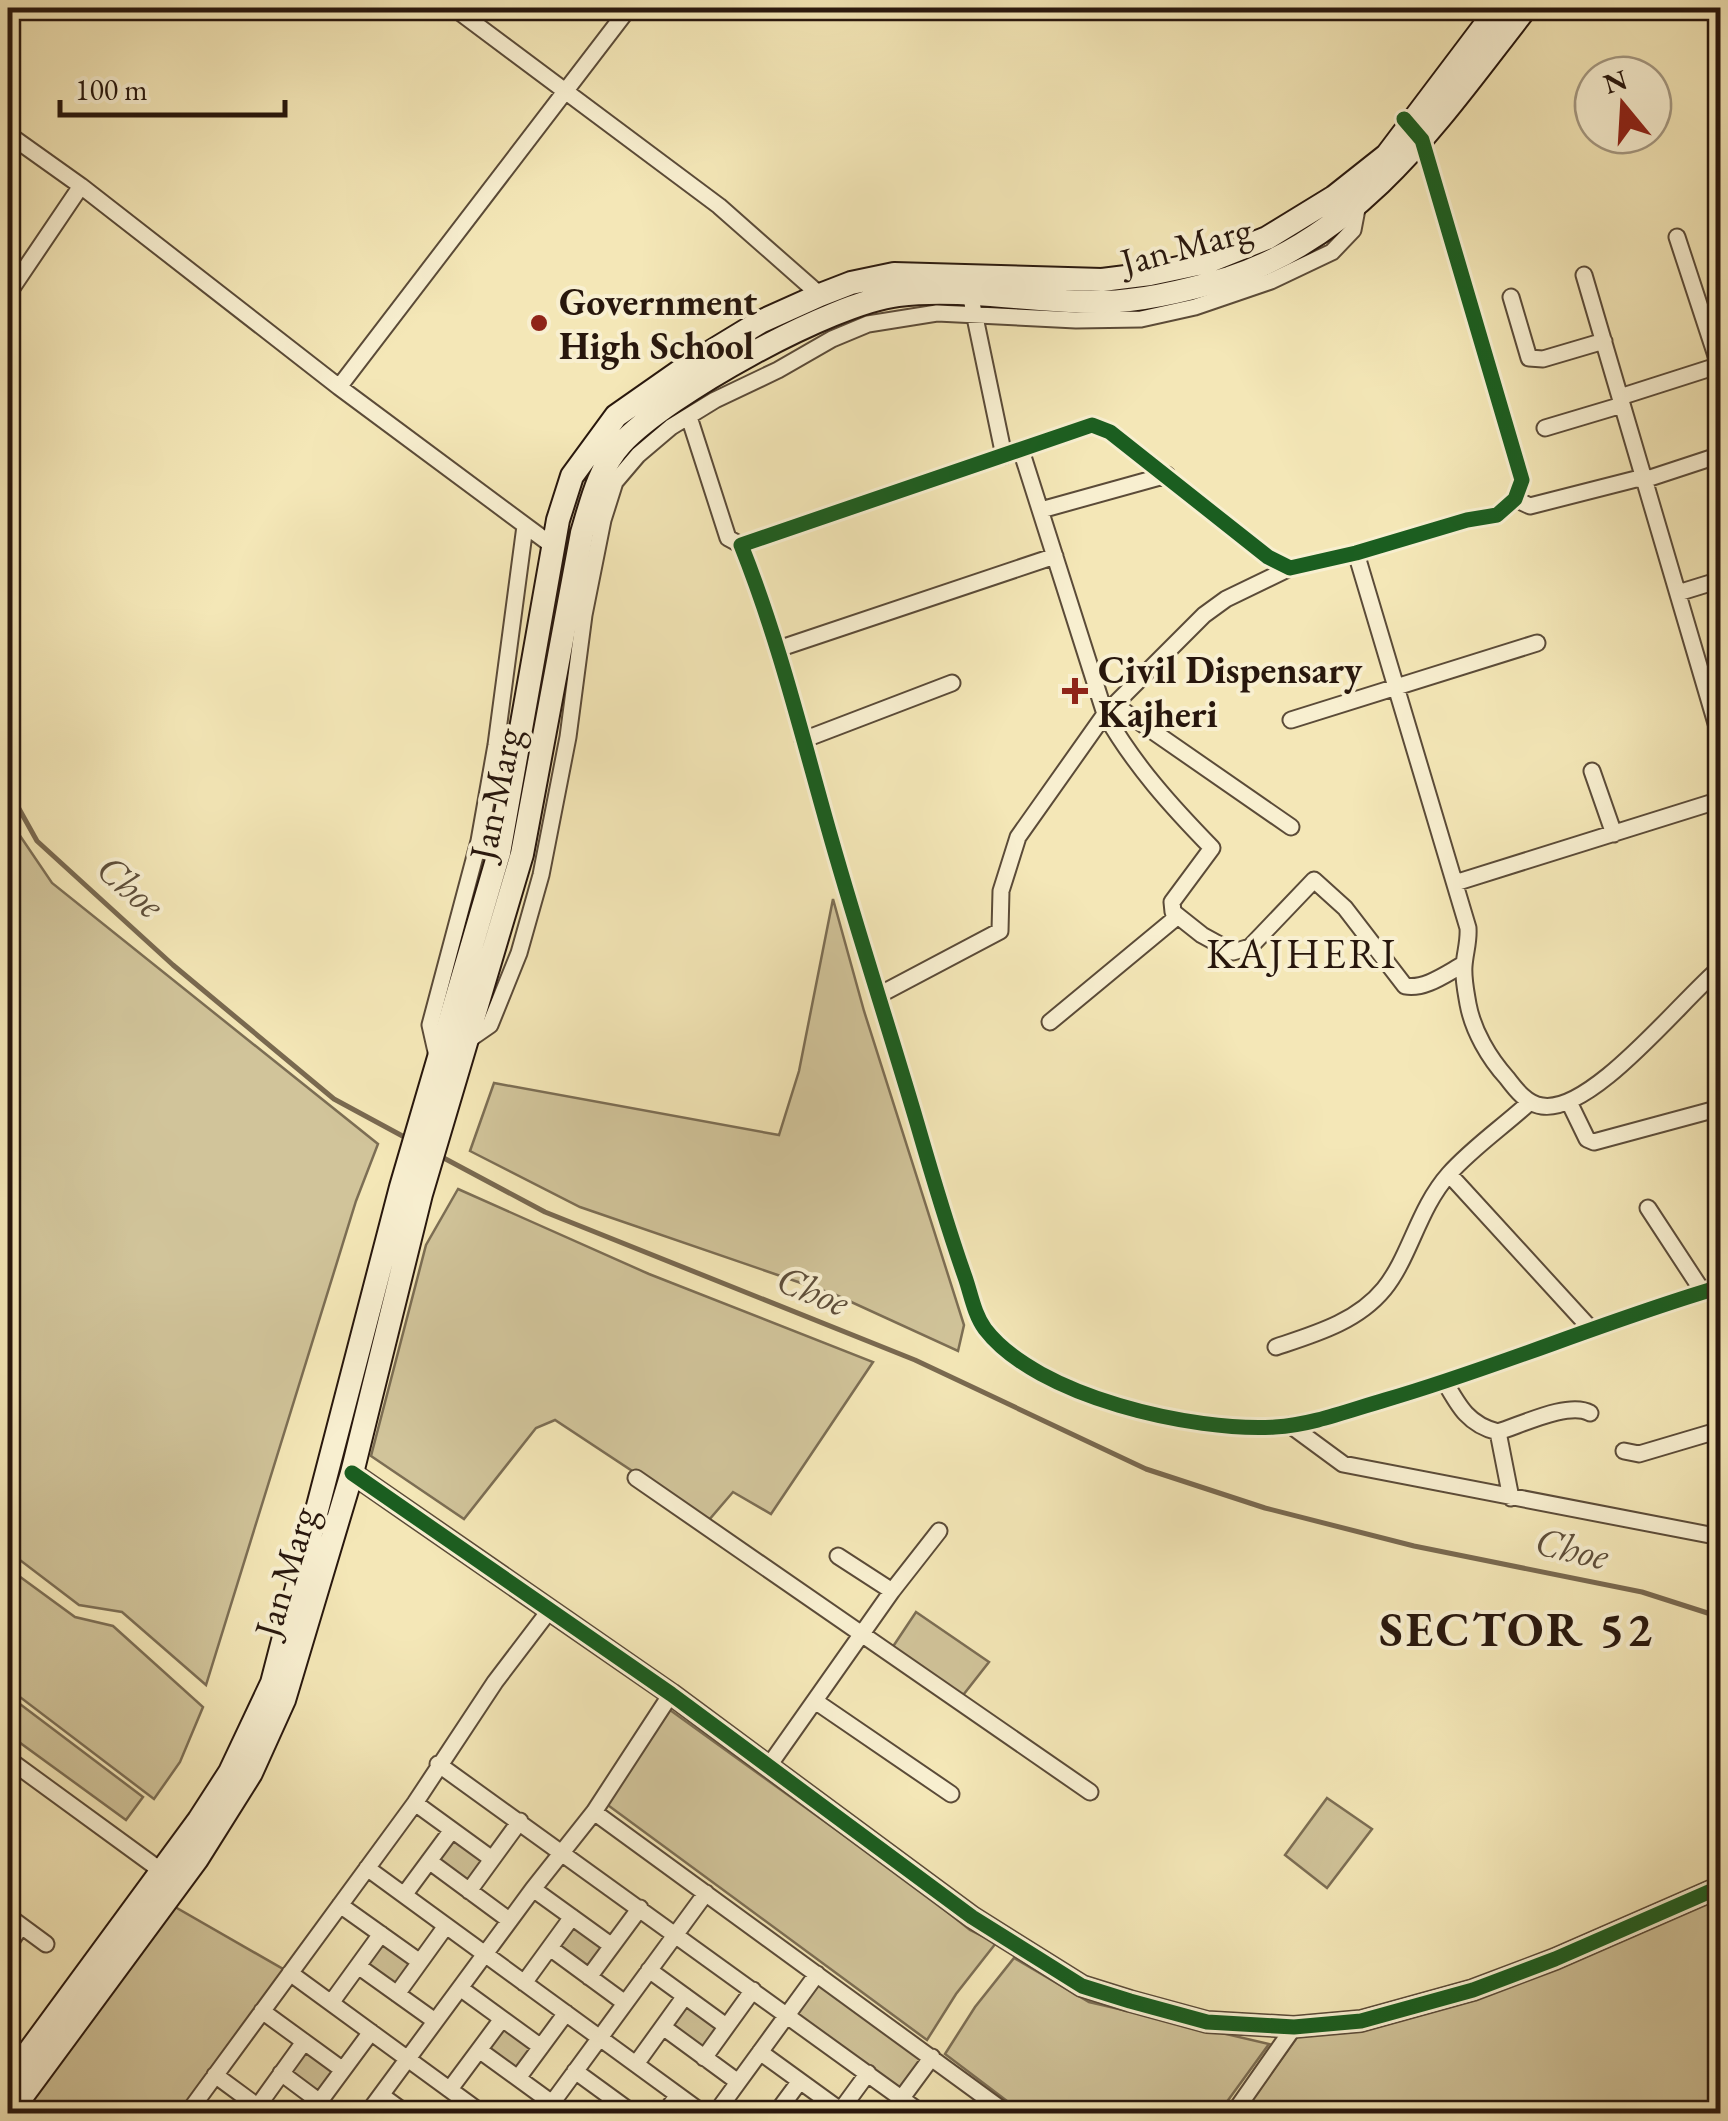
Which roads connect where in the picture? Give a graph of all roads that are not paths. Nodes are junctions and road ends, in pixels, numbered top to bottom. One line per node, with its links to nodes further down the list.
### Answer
1 (454, 8): 5 (street)
2 (629, 8): 5 (street)
3 (1498, 8): 6 (main road, Jan Marg)
4 (1526, 8): 6 (main road, Jan Marg)
5 (564, 92): 12 (street); 17 (street)
6 (1412, 128): 12 (main road, Jan Marg); 14 (main road, Jan Marg); 26 (street)
7 (8, 134): 8 (street)
8 (81, 186): 11 (street); 17 (street)
9 (1677, 236): 16 (street)
10 (1584, 274): 15 (street)
11 (8, 294)
12 (820, 296): 29 (main road, Jan Marg)
13 (1511, 297): 15 (street)
14 (972, 303): 19 (street); 23 (street); 54 (main road, Jan Marg)
15 (1604, 341): 18 (street)
16 (1720, 366): 18 (street)
17 (338, 387): 28 (street)
18 (1621, 401): 20 (street); 25 (street)
19 (688, 417): 30 (street); 54 (street)
20 (1545, 428)
21 (1022, 450): 23 (street); 24 (street); 27 (street)
22 (1720, 455): 25 (street)
23 (1004, 456): 30 (street)
24 (1167, 474): 27 (street); 33 (street)
25 (1644, 480): 26 (street); 35 (street)
26 (1515, 499): 31 (street)
27 (1041, 510): 32 (street)
28 (525, 526): 29 (street); 55 (street)
29 (553, 546): 55 (main road, Jan Marg)
30 (741, 546): 37 (street)
31 (1356, 553): 33 (street); 39 (street)
32 (1055, 556): 37 (street); 40 (street)
33 (1290, 568): 40 (street)
34 (1720, 580): 35 (street)
35 (1678, 593): 42 (street)
36 (1537, 643): 39 (street)
37 (778, 649): 43 (street)
38 (952, 682): 43 (street)
39 (1398, 687): 41 (street); 48 (street)
40 (1110, 709): 46 (street); 49 (street); 52 (street)
41 (1291, 720)
42 (1720, 736)
43 (804, 740): 52 (street)
44 (1592, 772): 47 (street)
45 (1720, 800): 47 (street)
46 (1291, 826)
47 (1614, 834): 48 (street)
48 (1455, 883): 50 (street)
49 (1178, 916): 50 (street); 53 (street)
50 (1464, 964): 57 (street)
51 (1720, 968): 58 (street)
52 (879, 995): 69 (street)
53 (1050, 1022)
54 (464, 1043): 56 (main road, Jan Marg)
55 (438, 1061): 56 (main road, Jan Marg)
56 (437, 1100): 61 (main road, Jan Marg)
57 (1530, 1102): 58 (street); 60 (street)
58 (1569, 1102): 59 (street)
59 (1720, 1108)
60 (1449, 1174): 65 (street); 66 (street)
61 (411, 1191): 73 (main road, Jan Marg); 91 (main road, Jan Marg)
62 (1648, 1208): 64 (street)
63 (1720, 1288): 64 (street)
64 (1703, 1292): 65 (street)
65 (1590, 1328): 67 (street)
66 (1276, 1347)
67 (1445, 1382): 69 (street); 71 (street)
68 (1590, 1413): 71 (street)
69 (1290, 1425): 75 (street)
70 (1720, 1430): 72 (street)
71 (1498, 1432): 75 (street)
72 (1624, 1452)
73 (352, 1473): 80 (street); 91 (main road, Jan Marg)
74 (636, 1478): 81 (street)
75 (1512, 1498): 77 (street)
76 (939, 1531): 79 (street)
77 (1720, 1537)
78 (838, 1556): 79 (street)
79 (892, 1590): 81 (street)
80 (549, 1610): 82 (street); 85 (street)
81 (862, 1633): 83 (street); 87 (street)
82 (671, 1694): 86 (street); 90 (street)
83 (815, 1701): 86 (street); 88 (street)
84 (8, 1759): 98 (street)
85 (438, 1764): 89 (street); 92 (street)
86 (768, 1767): 138 (street)
87 (1090, 1792)
88 (950, 1794)
89 (415, 1802): 93 (street); 97 (street)
90 (594, 1812): 94 (street); 102 (street)
91 (212, 1817): 98 (main road, Jan Marg); 98 (main road, Jan Marg)
92 (520, 1820): 94 (street); 95 (street)
93 (452, 1830): 95 (street); 96 (street)
94 (562, 1852): 100 (street); 105 (street)
95 (492, 1859): 101 (street)
96 (429, 1862): 101 (street); 103 (street)
97 (367, 1868): 103 (street); 104 (street)
98 (170, 1877): 155 (main road); 169 (main road, Jan Marg)
99 (1720, 1887): 138 (street)
100 (533, 1889): 107 (street); 108 (street)
101 (469, 1890): 108 (street)
102 (706, 1893): 112 (street); 122 (street)
103 (404, 1895): 110 (street)
104 (340, 1904): 111 (street); 121 (street)
105 (640, 1908): 112 (street); 115 (street)
106 (8, 1916): 109 (street)
107 (572, 1917): 115 (street); 116 (street)
108 (510, 1920): 117 (street)
109 (22, 1926): 113 (street); 114 (street)
110 (446, 1926): 117 (street); 118 (street)
111 (381, 1934): 118 (street); 119 (street)
112 (676, 1934): 120 (street); 126 (street)
113 (46, 1944)
114 (8, 1946)
115 (612, 1946): 123 (street)
116 (550, 1948): 123 (street); 124 (street)
117 (485, 1954): 124 (street); 125 (street)
118 (420, 1962): 127 (street)
119 (358, 1966): 127 (street); 129 (street)
120 (649, 1970): 128 (street); 130 (street)
121 (290, 1973): 129 (street); 131 (street)
122 (818, 1974): 133 (street); 145 (street)
123 (589, 1977): 130 (street)
124 (524, 1982): 132 (street)
125 (460, 1988): 134 (street); 135 (street)
126 (753, 1990): 133 (street); 136 (street)
127 (397, 1994): 135 (street)
128 (685, 1996): 136 (street); 137 (street)
129 (331, 2003): 139 (street)
130 (625, 2003): 140 (street)
131 (262, 2011): 141 (street); 152 (street)
132 (566, 2013): 140 (street); 142 (street)
133 (787, 2015): 144 (street); 151 (street)
134 (502, 2019): 142 (street); 143 (street)
135 (435, 2021): 147 (street)
136 (726, 2026): 146 (street)
137 (662, 2027): 146 (street); 148 (street)
138 (1294, 2027): 181 (street)
139 (371, 2032): 147 (street); 149 (street)
140 (600, 2038): 148 (street); 150 (street)
141 (304, 2042): 149 (street); 153 (street)
142 (541, 2047): 154 (street)
143 (479, 2050): 154 (street); 158 (street)
144 (760, 2052): 156 (street); 157 (street)
145 (932, 2057): 161 (street); 180 (street)
146 (704, 2058): 157 (street)
147 (408, 2059): 158 (street); 160 (street)
148 (636, 2064): 159 (street)
149 (343, 2070): 162 (street)
150 (575, 2071): 163 (street); 164 (street)
151 (868, 2073): 161 (street); 166 (street)
152 (215, 2074): 165 (street); 167 (street)
153 (281, 2074): 162 (street); 165 (street)
154 (518, 2078): 163 (street)
155 (8, 2080)
156 (800, 2081): 166 (street); 168 (street)
157 (738, 2082): 177 (street)
158 (450, 2089): 173 (street)
159 (678, 2094): 175 (street); 176 (street)
160 (381, 2095): 171 (street); 172 (street)
161 (902, 2098): 178 (street); 179 (street)
162 (320, 2101): 170 (street)
163 (548, 2108)
164 (614, 2108): 174 (street)
165 (263, 2110)
166 (839, 2112)
167 (187, 2113)
168 (777, 2113)
169 (9, 2114)
170 (336, 2114)
171 (368, 2114)
172 (408, 2114)
173 (483, 2114)
174 (634, 2114)
175 (664, 2114)
176 (704, 2114)
177 (714, 2114)
178 (890, 2114)
179 (923, 2114)
180 (1008, 2114)
181 (1233, 2114)

